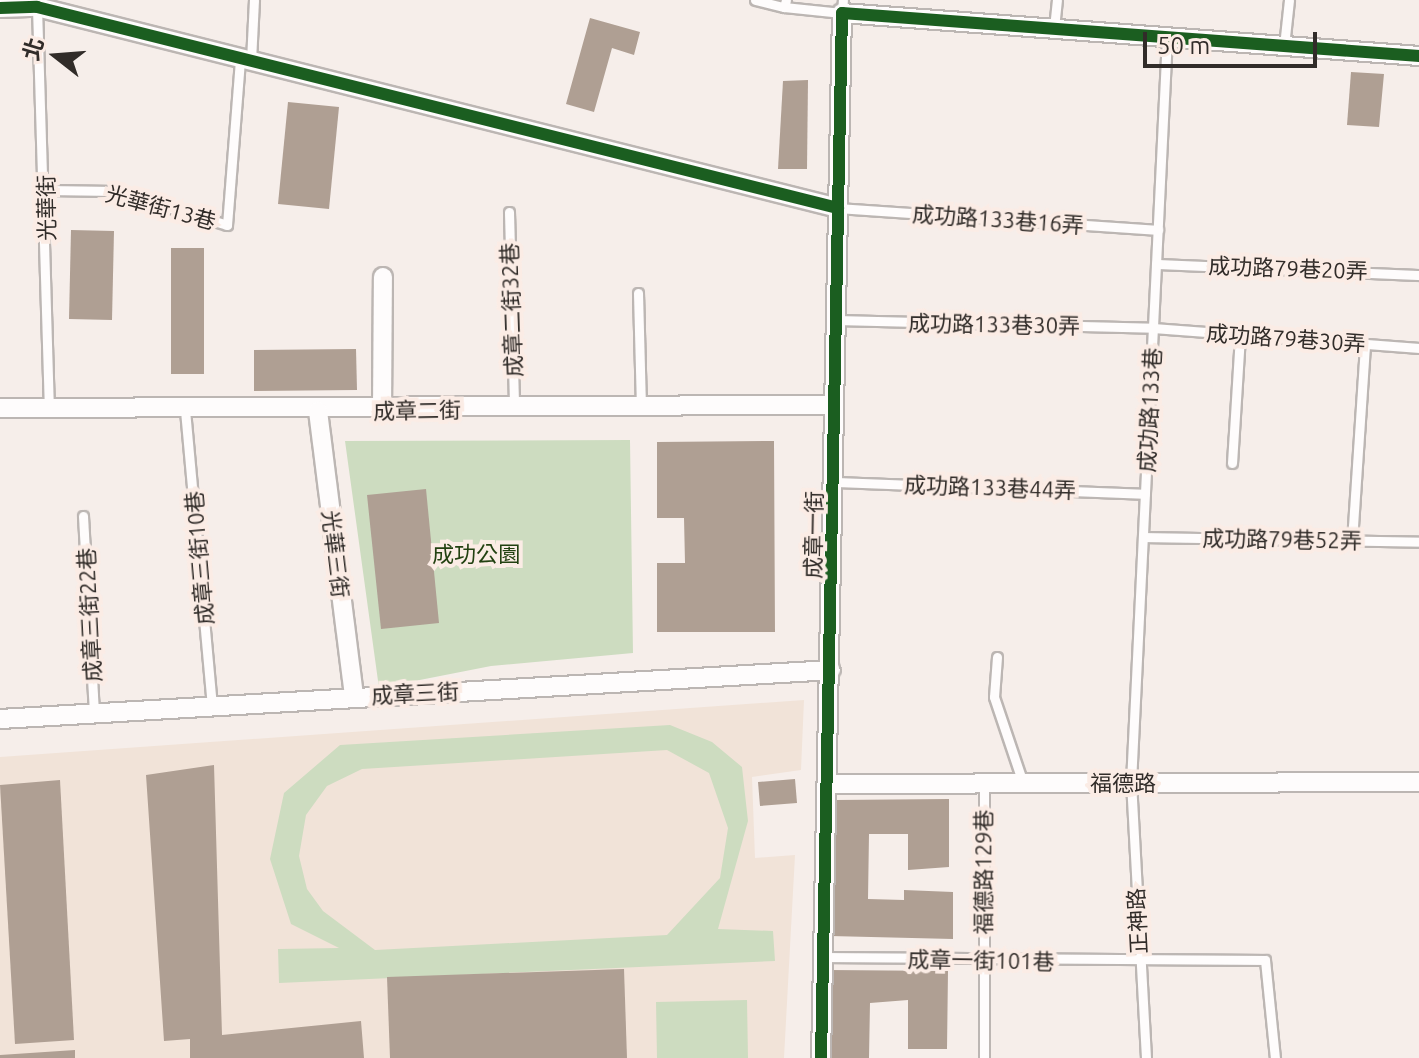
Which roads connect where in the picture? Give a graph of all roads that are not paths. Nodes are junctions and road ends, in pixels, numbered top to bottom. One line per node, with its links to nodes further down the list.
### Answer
1 (254, 0): 13 (lane)
2 (755, 0): 5 (lane)
3 (1057, 0): 9 (lane)
4 (1289, 0): 11 (lane)
5 (785, 4): 6 (lane)
6 (842, 6): 9 (street); 15 (street, 成章一街)
7 (37, 7): 8 (street); 13 (street); 14 (lane, 光華街)
8 (0, 8)
9 (1054, 30): 10 (street)
10 (1167, 37): 11 (street); 17 (lane, 成功路133巷)
11 (1284, 46): 12 (street)
12 (1419, 56)
13 (245, 59): 14 (lane, 光華街13巷); 15 (street)
14 (47, 190): 31 (lane, 光華街)
15 (838, 208): 17 (lane, 成功路133巷16弄); 22 (street, 成章一街)
16 (509, 212): 30 (lane, 成章二街32巷)
17 (1158, 230): 18 (lane, 成功路133巷)
18 (1156, 264): 19 (lane, 成功路79巷20弄); 23 (lane, 成功路133巷)
19 (1419, 275)
20 (383, 277): 33 (street)
21 (638, 293): 28 (lane)
22 (836, 320): 23 (lane, 成功路133巷30弄); 27 (street, 成章一街)
23 (1153, 328): 24 (lane, 成功路79巷30弄); 37 (lane, 成功路133巷)
24 (1240, 335): 25 (lane, 成功路79巷30弄); 35 (lane)
25 (1365, 344): 26 (lane, 成功路79巷30弄); 40 (lane)
26 (1419, 348)
27 (833, 405): 28 (street, 成章二街); 36 (street, 成章一街)
28 (641, 407): 30 (street, 成章二街)
29 (0, 408): 31 (street, 成章二街)
30 (514, 408): 33 (street, 成章二街)
31 (49, 409): 32 (street, 成章二街)
32 (185, 410): 34 (street, 成章二街); 45 (lane, 成章三街10巷)
33 (382, 410): 34 (street, 成章二街)
34 (318, 411): 44 (street, 光華三街)
35 (1232, 463)
36 (834, 482): 37 (lane, 成功路133巷44弄); 43 (street, 成章一街)
37 (1145, 494): 39 (lane, 成功路133巷)
38 (83, 516): 46 (lane, 成章三街22巷)
39 (1146, 537): 40 (lane, 成功路79巷52弄); 51 (lane, 成功路133巷)
40 (1352, 541): 41 (lane, 成功路79巷52弄)
41 (1419, 542)
42 (997, 657): 50 (lane)
43 (831, 670): 44 (street, 成章三街); 52 (street, 成章一街)
44 (354, 696): 45 (street, 成章三街)
45 (212, 706): 46 (street, 成章三街)
46 (94, 714): 47 (street, 成章三街)
47 (0, 719)
48 (1419, 782): 51 (street, 福德路)
49 (984, 783): 50 (street, 福德路); 52 (street, 福德路); 54 (lane, 福德路129巷)
50 (1023, 783): 51 (street, 福德路)
51 (1131, 783): 55 (lane, 正神路)
52 (828, 784): 53 (street, 成章一街)
53 (824, 957): 54 (lane, 成章一街101巷); 56 (street, 成章一街)
54 (983, 961): 55 (lane, 成章一街101巷); 57 (lane, 福德路129巷)
55 (1139, 963): 58 (lane, 正神路); 59 (lane, 成章一街101巷)
56 (821, 1058)
57 (984, 1058)
58 (1146, 1058)
59 (1275, 1058)

